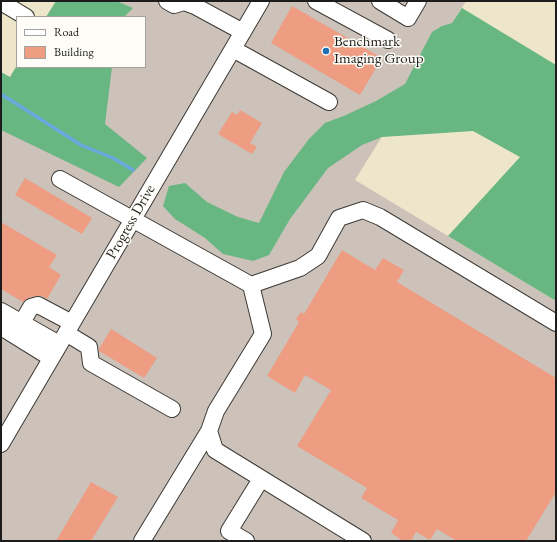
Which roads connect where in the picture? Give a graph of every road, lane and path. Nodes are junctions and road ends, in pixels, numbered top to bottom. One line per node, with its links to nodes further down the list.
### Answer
1 (167, 1): 8 (street)
2 (261, 1): 8 (street, Progress Drive)
3 (316, 1): 9 (street)
4 (380, 1): 5 (street)
5 (418, 1)
6 (1, 2): 7 (street)
7 (24, 16)
8 (243, 32): 10 (street, Progress Drive)
9 (388, 40)
10 (233, 49): 11 (street); 13 (street, Progress Drive)
11 (329, 102)
12 (60, 179): 13 (street)
13 (133, 219): 14 (street); 19 (street, Progress Drive)
14 (251, 285): 16 (street); 21 (street)
15 (1, 311): 17 (street)
16 (556, 323)
17 (26, 325): 19 (street); 19 (street)
18 (1, 327): 19 (street)
19 (62, 340): 20 (street); 22 (street, Progress Drive)
20 (172, 409)
21 (209, 431): 23 (street); 25 (street)
22 (1, 444)
23 (261, 479): 24 (street); 27 (street)
24 (226, 536): 26 (street)
25 (142, 541)
26 (246, 541)
27 (363, 541)

